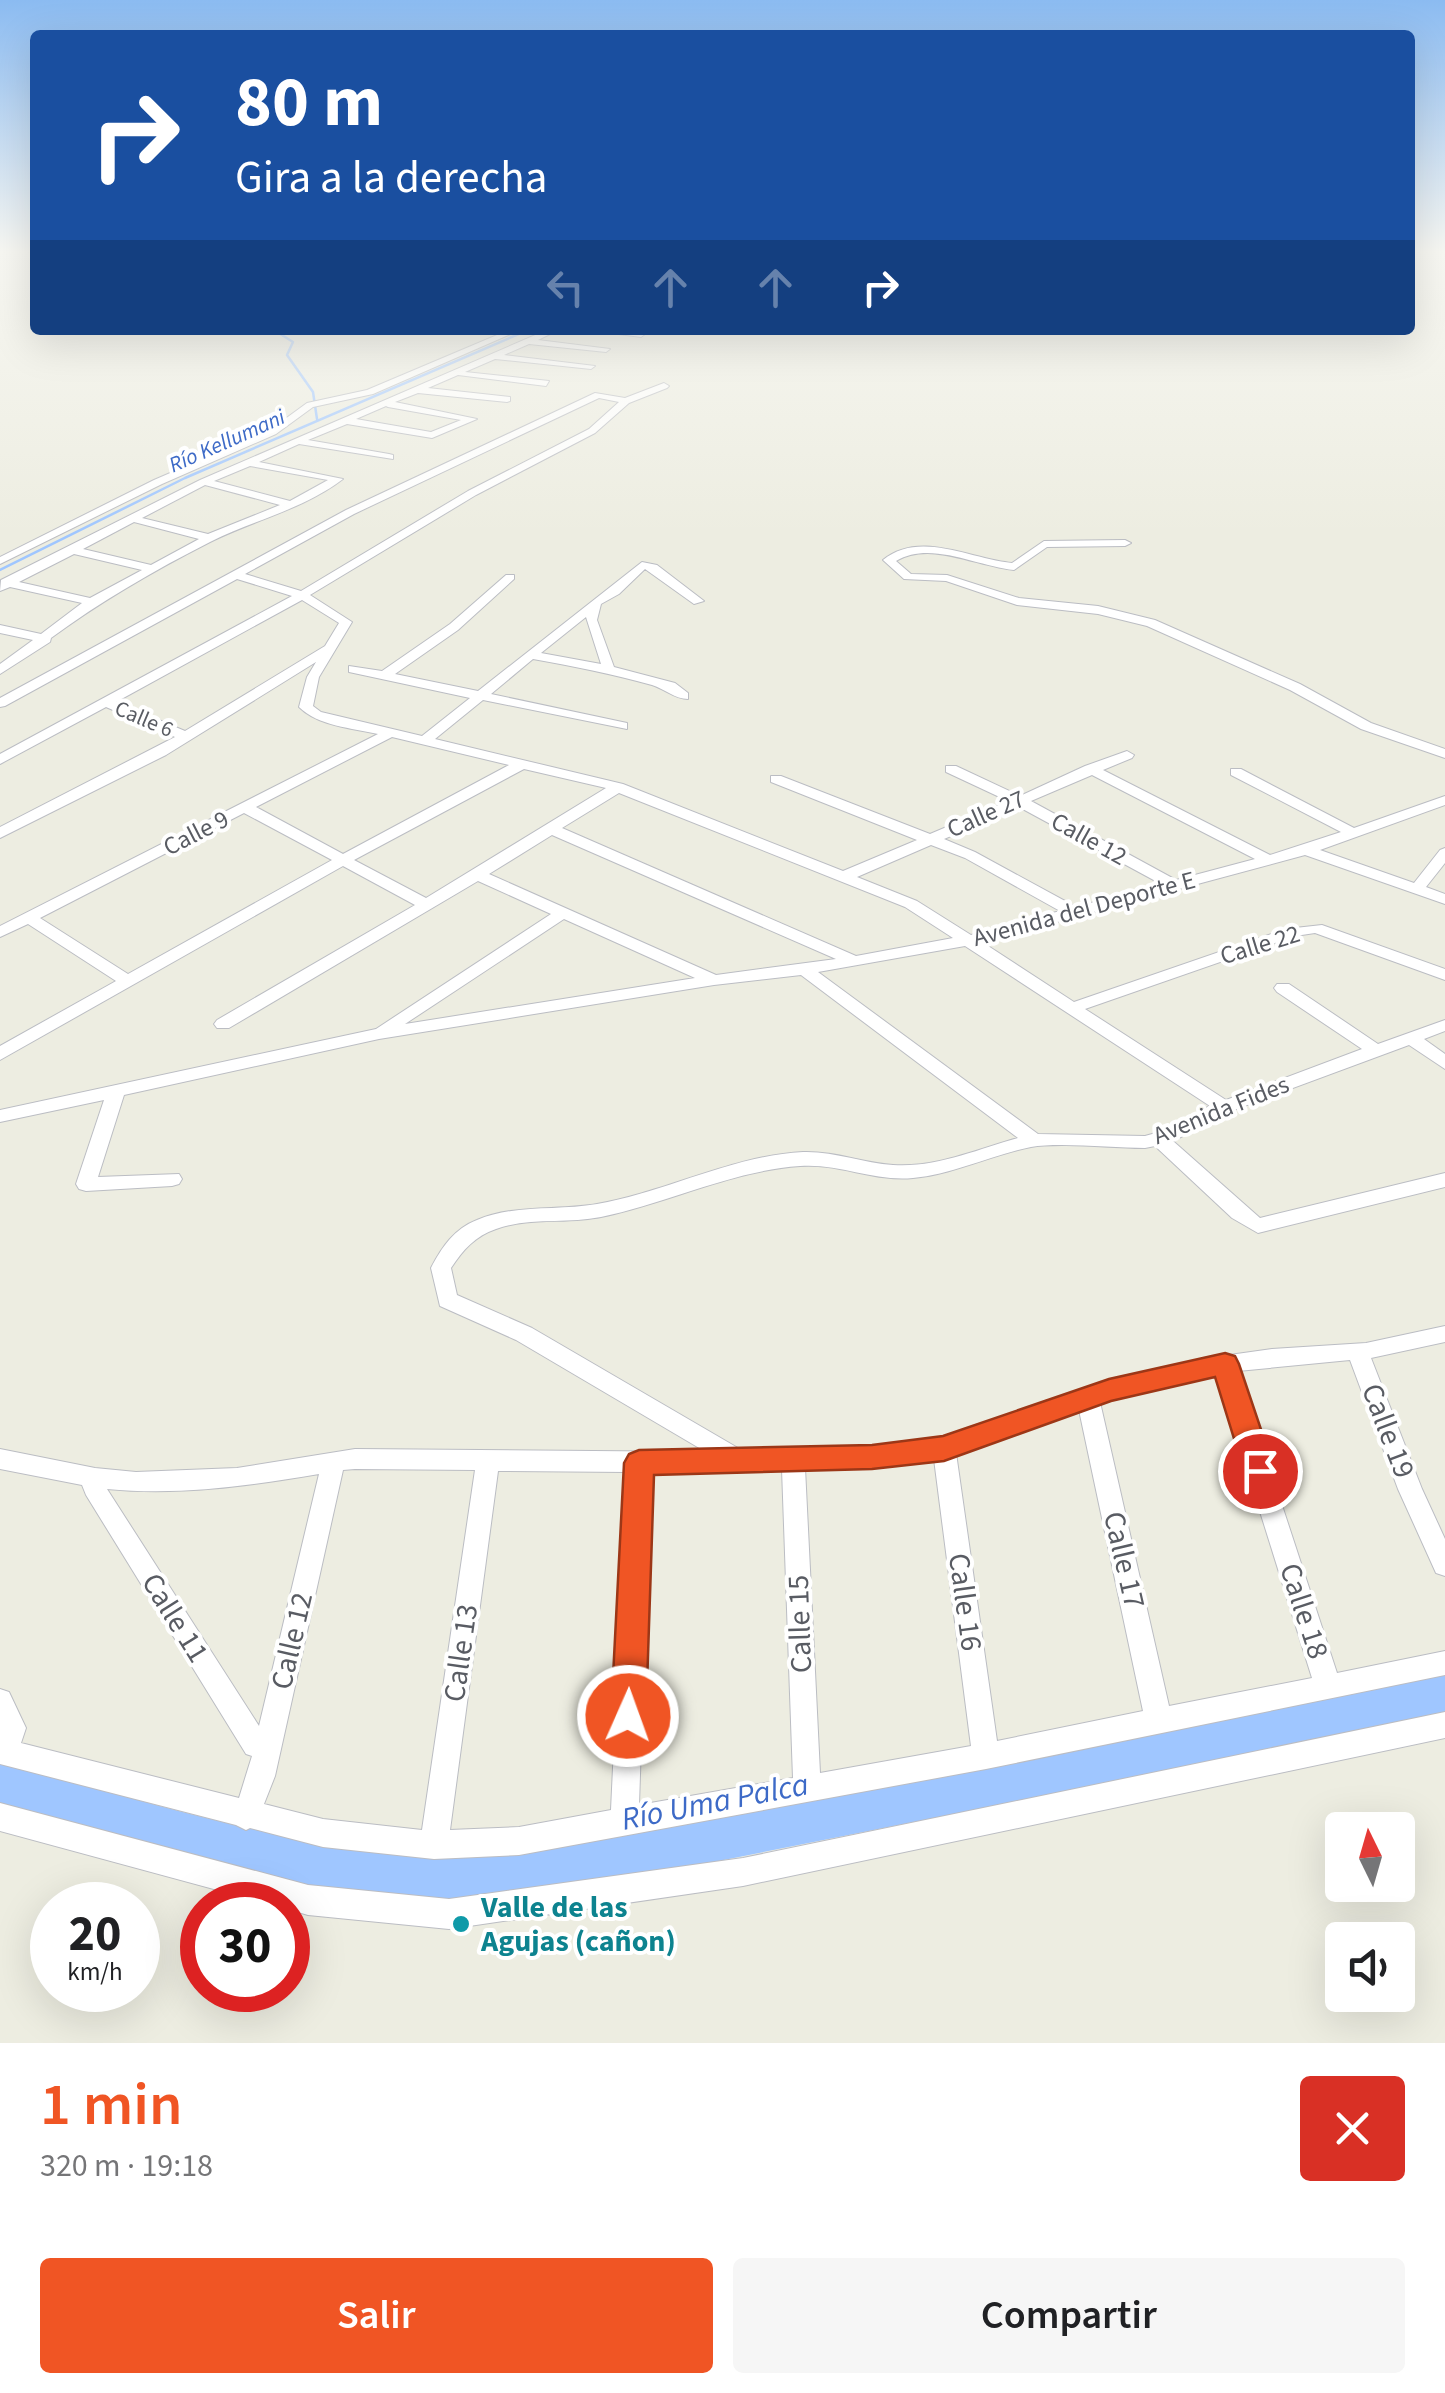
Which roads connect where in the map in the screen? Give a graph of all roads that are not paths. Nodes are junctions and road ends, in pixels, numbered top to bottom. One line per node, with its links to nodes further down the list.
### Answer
1 (489, 344): 24 (street)
2 (522, 344): 5 (street)
3 (562, 344): 4 (street)
4 (606, 349)
5 (494, 357): 6 (street); 7 (street)
6 (591, 366)
7 (456, 373): 8 (street); 10 (street)
8 (546, 382)
9 (664, 386): 12 (street)
10 (418, 390): 11 (street); 13 (street)
11 (507, 399)
12 (626, 400): 26 (street); 29 (street)
13 (388, 404): 14 (street); 14 (street)
14 (347, 421): 15 (street)
15 (300, 442): 16 (street); 17 (street)
16 (389, 457)
17 (250, 463): 18 (street); 19 (street)
18 (204, 482): 19 (street); 20 (street)
19 (292, 505): 21 (street)
20 (133, 519): 21 (street); 23 (street)
21 (209, 538): 25 (street)
22 (1126, 543): 49 (street)
23 (73, 550): 25 (street); 28 (street)
24 (0, 561)
25 (152, 569): 31 (street)
26 (238, 575): 29 (street); 44 (street)
27 (510, 578): 40 (street)
28 (3, 584): 31 (street)
29 (302, 595): 35 (street); 43 (street)
30 (698, 601): 32 (street)
31 (92, 602): 34 (street)
32 (596, 602): 36 (street); 38 (street)
33 (0, 628): 34 (street)
34 (46, 639): 39 (street)
35 (330, 649): 46 (street); 47 (street)
36 (531, 654): 38 (street); 42 (street)
37 (354, 669): 40 (street)
38 (609, 669): 41 (street)
39 (0, 670)
40 (386, 675): 42 (street)
41 (683, 696)
42 (476, 698): 45 (street); 48 (street)
43 (105, 702): 47 (street, Calle 6); 51 (street)
44 (0, 704)
45 (622, 726)
46 (392, 732): 48 (street); 60 (street, Calle 9)
47 (184, 736): 62 (street)
48 (427, 740): 52 (street)
49 (1445, 754)
50 (1127, 755): 54 (street, Calle 27)
51 (0, 760)
52 (524, 763): 57 (street); 67 (street)
53 (952, 769): 58 (street, Calle 12)
54 (1090, 769): 58 (street, Calle 27); 68 (street)
55 (1236, 772): 63 (street)
56 (776, 780): 64 (street)
57 (618, 787): 61 (street); 70 (street)
58 (1018, 800): 64 (street, Calle 27); 71 (street, Calle 12)
59 (1445, 800): 63 (street, Avenida del Deporte E)
60 (246, 808): 67 (street); 77 (street, Calle 9)
61 (552, 830): 69 (street); 80 (street)
62 (0, 833)
63 (1353, 833): 65 (street, Avenida del Deporte E)
64 (930, 839): 70 (street, Calle 27); 76 (street)
65 (1306, 850): 68 (street, Avenida del Deporte E); 72 (street)
66 (1445, 854): 72 (street)
67 (340, 861): 74 (street); 84 (street)
68 (1270, 861): 71 (street, Avenida del Deporte E)
69 (477, 875): 74 (street); 75 (street)
70 (846, 876): 79 (street)
71 (1172, 884): 76 (street, Avenida del Deporte E)
72 (1416, 890): 73 (street)
73 (1445, 900)
74 (425, 904): 87 (street)
75 (564, 912): 83 (street); 89 (street)
76 (1076, 914): 79 (street, Avenida del Deporte E)
77 (28, 917): 78 (street, Calle 9); 84 (street)
78 (0, 932)
79 (972, 940): 80 (street, Avenida del Deporte E); 86 (street)
80 (852, 960): 81 (street, Avenida del Deporte E)
81 (804, 970): 83 (street, Avenida del Deporte E); 98 (street)
82 (1445, 976): 86 (street, Calle 22)
83 (714, 980): 89 (street, Avenida del Deporte E)
84 (128, 982): 92 (street)
85 (1283, 988): 91 (street)
86 (1075, 1006): 95 (street)
87 (223, 1024)
88 (1445, 1025): 90 (street, Avenida Fides)
89 (379, 1034): 94 (street, Avenida del Deporte E)
90 (1410, 1037): 91 (street, Avenida Fides); 93 (street)
91 (1375, 1050): 95 (street, Avenida Fides)
92 (0, 1054)
93 (1445, 1063)
94 (116, 1090): 96 (street, Avenida del Deporte E); 99 (street)
95 (1224, 1107): 97 (street, Avenida Fides)
96 (0, 1116)
97 (1158, 1138): 98 (street, Avenida Fides); 100 (street)
98 (1034, 1140): 107 (street, Avenida Fides)
99 (172, 1179)
100 (1445, 1180)
101 (1445, 1334): 102 (street)
102 (1358, 1352): 103 (street); 113 (street, Calle 19)
103 (1225, 1364): 104 (street); 115 (street, Calle 18)
104 (1088, 1399): 105 (street); 117 (street, Calle 17)
105 (944, 1448): 109 (street); 121 (street, Calle 16)
106 (0, 1458): 112 (street)
107 (736, 1458): 109 (street); 110 (street)
108 (488, 1460): 110 (street); 111 (street); 126 (street, Calle 13)
109 (793, 1460): 122 (street, Calle 15)
110 (639, 1463): 125 (street)
111 (333, 1464): 112 (street); 119 (street, Calle 12)
112 (95, 1478): 119 (street, Calle 11)
113 (1445, 1565)
114 (1445, 1664): 115 (street)
115 (1328, 1686): 117 (street)
116 (0, 1701): 120 (street)
117 (1160, 1722): 121 (street)
118 (1445, 1725): 124 (street)
119 (268, 1746): 123 (street, Calle 12)
120 (2, 1751): 123 (street)
121 (986, 1756): 122 (street)
122 (807, 1789): 125 (street)
123 (246, 1816): 126 (street)
124 (0, 1817)
125 (624, 1824): 126 (street)
126 (434, 1845)

